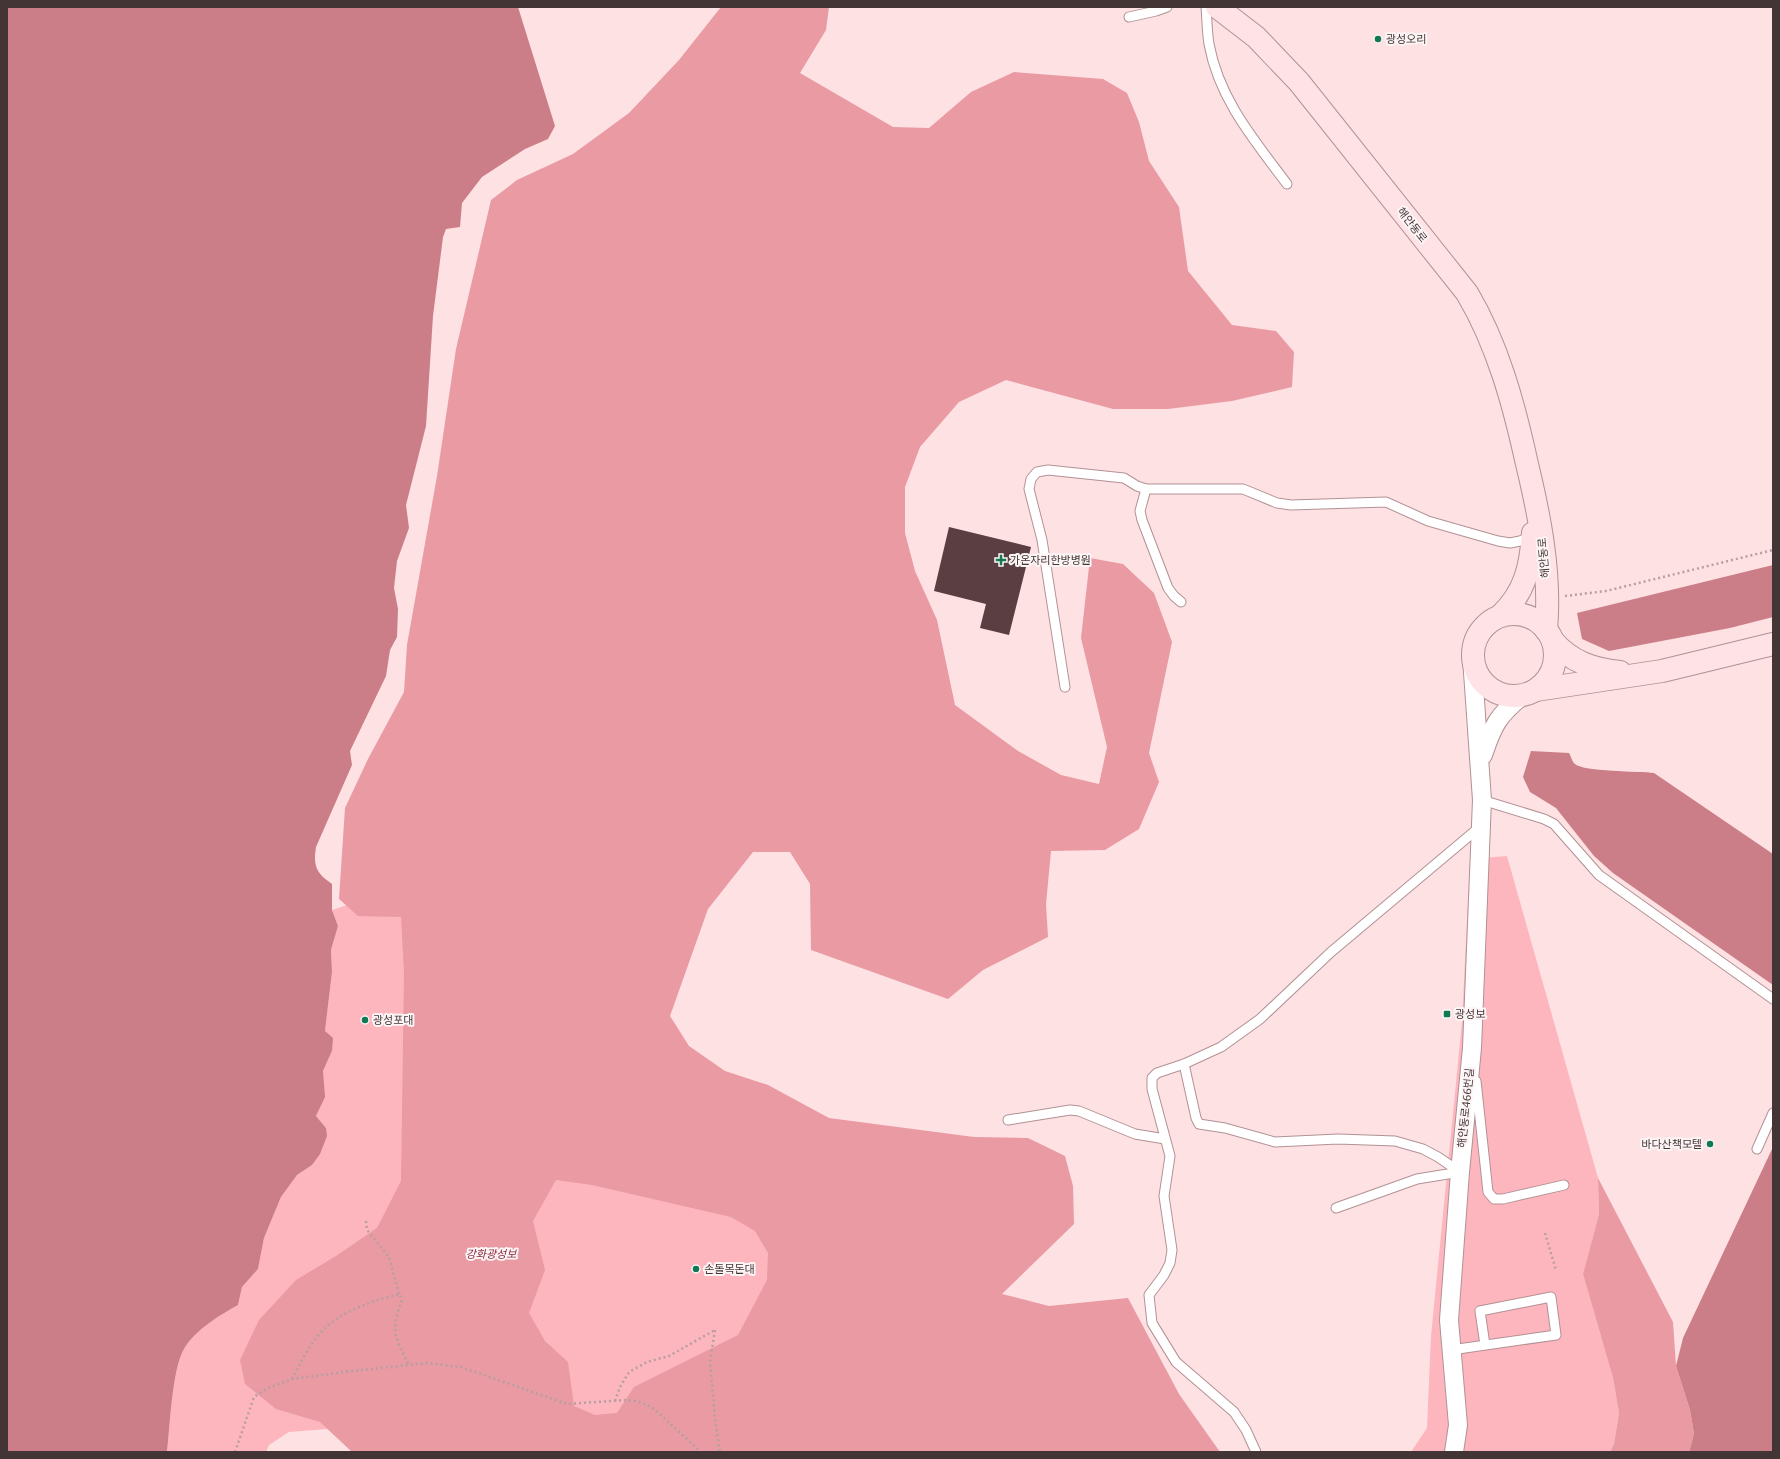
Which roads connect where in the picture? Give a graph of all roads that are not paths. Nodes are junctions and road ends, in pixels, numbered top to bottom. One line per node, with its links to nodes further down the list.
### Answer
1 (1167, 7): 4 (lane)
2 (1206, 7): 5 (lane)
3 (1217, 7): 6 (main road, 해안동로)
4 (1129, 17)
5 (1287, 184)
6 (1533, 488): 8 (main road, 해안동로); 11 (main road, 해안동로)
7 (1146, 489): 8 (lane); 9 (lane); 15 (lane)
8 (1533, 535): 10 (main road, 해안동로)
9 (1181, 602)
10 (1500, 616): 11 (main road); 13 (main road)
11 (1550, 635): 14 (main road); 16 (main road)
12 (1773, 644): 14 (main road)
13 (1472, 658): 16 (main road); 17 (street, 해안동로466번길)
14 (1662, 671): 16 (main road)
15 (1065, 687)
16 (1530, 693): 17 (street)
17 (1481, 763): 18 (street, 해안동로466번길)
18 (1482, 800): 19 (street, 해안동로466번길); 20 (lane)
19 (1482, 825): 21 (street, 해안동로466번길); 22 (lane)
20 (1773, 999)
21 (1472, 1048): 27 (street, 해안동로466번길); 28 (lane)
22 (1184, 1064): 25 (lane); 27 (lane)
23 (1773, 1113): 26 (lane)
24 (1008, 1120): 25 (lane)
25 (1165, 1139): 32 (lane)
26 (1756, 1149)
27 (1460, 1172): 29 (lane); 31 (street, 해안동로466번길)
28 (1564, 1185)
29 (1336, 1208)
30 (1485, 1345): 30 (lane); 31 (lane)
31 (1451, 1350): 33 (street, 해안동로466번길)
32 (1256, 1452)
33 (1454, 1452)

